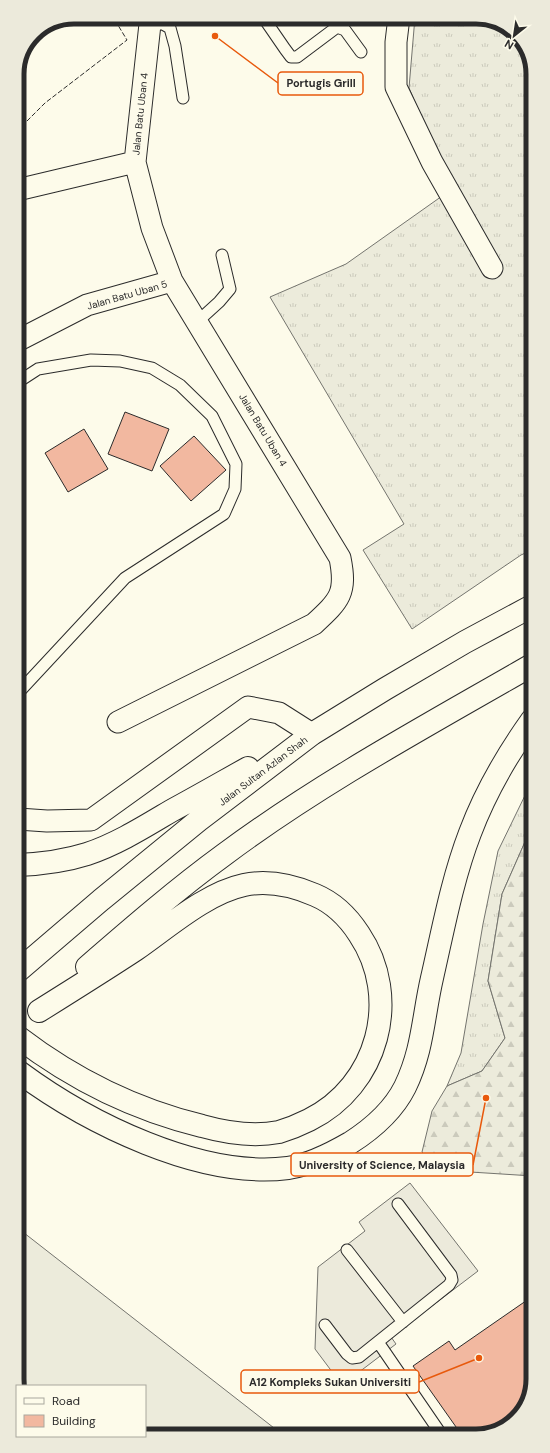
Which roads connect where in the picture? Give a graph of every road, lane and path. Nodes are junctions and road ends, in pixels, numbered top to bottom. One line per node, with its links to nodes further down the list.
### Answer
1 (149, 24): 7 (street, Jalan Batu Uban 4)
2 (163, 24): 6 (lane)
3 (268, 24): 5 (lane)
4 (398, 24): 10 (street)
5 (361, 52)
6 (184, 98)
7 (135, 162): 8 (street); 11 (street, Jalan Batu Uban 4)
8 (24, 188)
9 (222, 255): 12 (lane)
10 (492, 268)
11 (172, 281): 12 (street, Jalan Batu Uban 4); 13 (street, Jalan Batu Uban 5)
12 (197, 322): 18 (street, Jalan Batu Uban 4)
13 (24, 338)
14 (24, 378): 17 (lane)
15 (526, 609): 20 (highway, Jalan Sultan Azlan Shah)
16 (526, 668): 24 (highway)
17 (24, 686)
18 (118, 722)
19 (526, 729): 27 (highway)
20 (312, 734): 21 (street); 22 (highway); 23 (highway, Jalan Sultan Azlan Shah)
21 (24, 819)
22 (24, 864)
23 (24, 966)
24 (39, 1011): 25 (highway); 26 (highway)
25 (24, 1025)
26 (24, 1041)
27 (24, 1076)
28 (398, 1204): 30 (lane)
29 (346, 1250): 30 (lane)
30 (403, 1322): 32 (lane)
31 (325, 1326): 32 (lane)
32 (378, 1342): 33 (lane)
33 (438, 1429)

